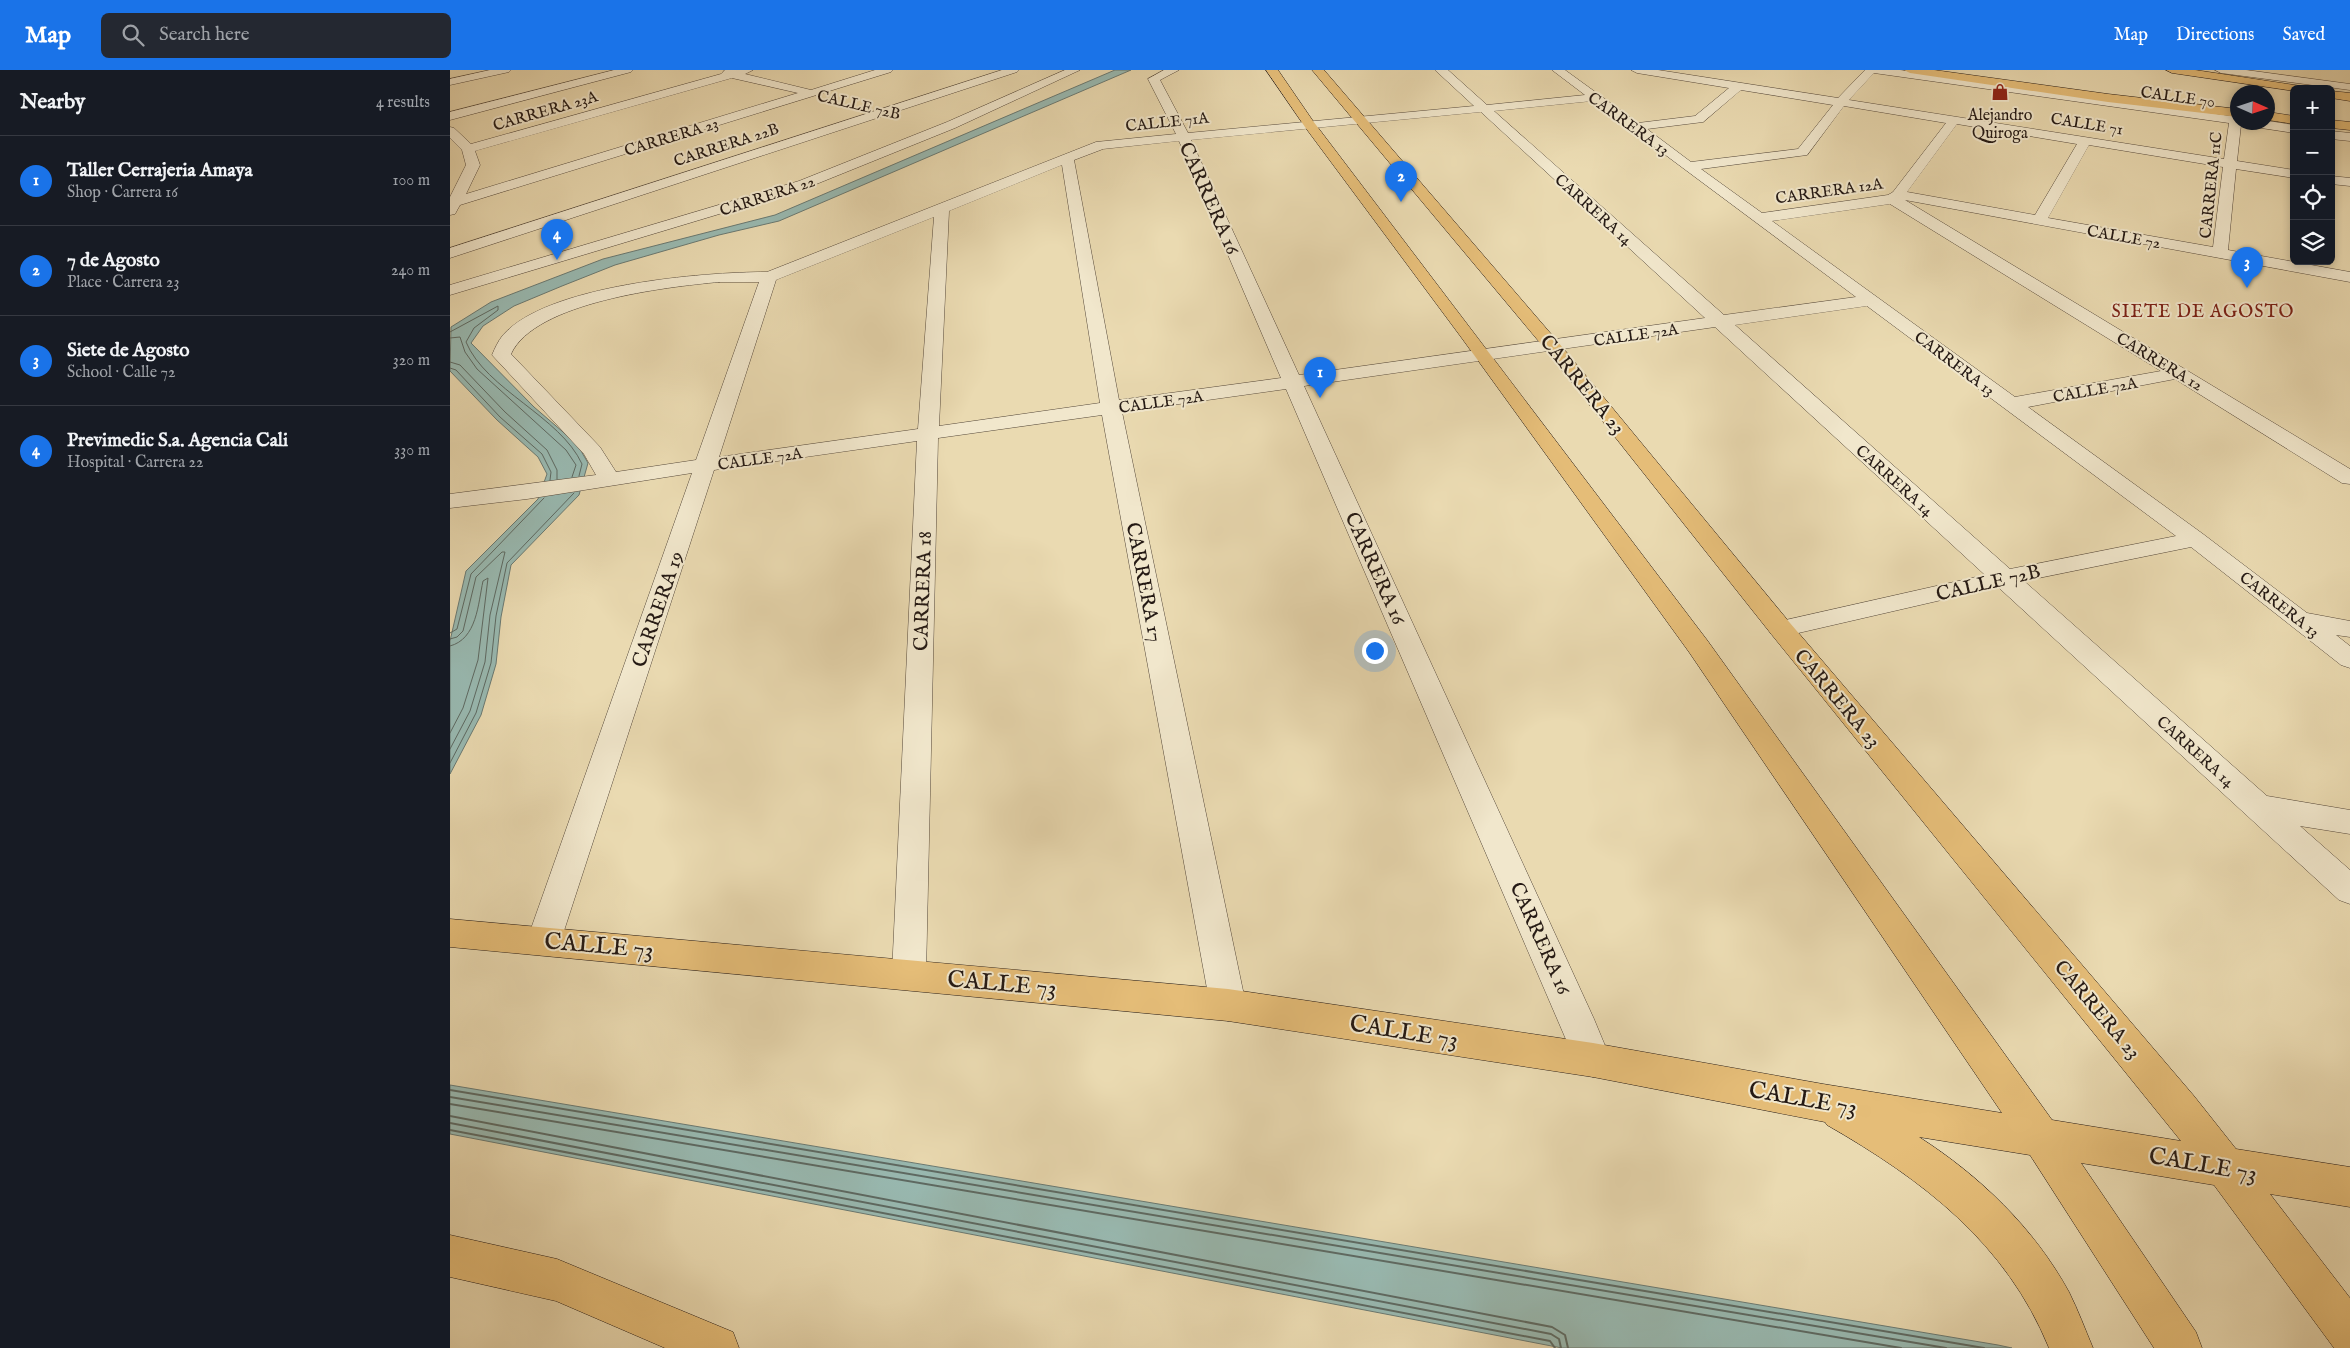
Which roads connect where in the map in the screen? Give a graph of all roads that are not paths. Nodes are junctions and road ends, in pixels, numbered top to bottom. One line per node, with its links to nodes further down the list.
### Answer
1 (461, 70): 23 (street)
2 (506, 70): 24 (street)
3 (627, 70): 39 (street)
4 (709, 70): 21 (street, CALLE 72B)
5 (747, 70): 21 (street, CARRERA 23A)
6 (887, 70): 28 (street, CARRERA 23)
7 (1013, 70): 38 (street, CARRERA 22B)
8 (1074, 70): 50 (street, CARRERA 22)
9 (1272, 70): 48 (main road)
10 (1318, 70): 44 (main road, CARRERA 23)
11 (1441, 70): 36 (street, CARRERA 14)
12 (1637, 70): 25 (street, CALLE 71)
13 (1871, 70): 33 (street)
14 (1876, 70): 34 (street, CALLE 70)
15 (1910, 70): 37 (main road)
16 (2172, 70): 20 (main road)
17 (2180, 70): 20 (main road)
18 (2221, 70): 27 (street, CALLE 70)
19 (1565, 71): 31 (street, CARRERA 13)
20 (2195, 73): 26 (main road)
21 (731, 74): 28 (street, CALLE 72B); 61 (street, CARRERA 23A)
22 (1163, 74): 57 (street, CARRERA 16)
23 (450, 75)
24 (450, 82)
25 (1739, 86): 33 (street, CALLE 71); 53 (street)
26 (2290, 87)
27 (2350, 87)
28 (812, 93): 32 (street, CALLE 72B); 69 (street, CARRERA 23)
29 (2335, 94): 30 (main road)
30 (2350, 96)
31 (1593, 98): 36 (street, CALLE 71A); 53 (street, CARRERA 13)
32 (840, 99)
33 (1841, 102): 46 (street, CALLE 71); 64 (street)
34 (2107, 103): 37 (main road); 43 (street, CALLE 70)
35 (868, 106): 38 (street, CALLE 72B)
36 (1482, 108): 44 (street, CALLE 71A); 79 (street, CARRERA 14)
37 (2204, 109): 40 (main road)
38 (886, 110): 41 (street, CALLE 72B); 73 (street, CARRERA 22B)
39 (450, 116)
40 (2230, 116)
41 (914, 117)
42 (2275, 117): 45 (main road)
43 (2230, 118)
44 (1362, 119): 48 (street, CALLE 71A); 80 (main road, CARRERA 23)
45 (2290, 119)
46 (1954, 120): 60 (street, CALLE 71); 68 (street, CARRERA 12A)
47 (932, 121): 50 (street)
48 (1310, 124): 57 (street, CALLE 71A); 81 (main road)
49 (2335, 124): 52 (main road)
50 (951, 125): 77 (street, CARRERA 22)
51 (2275, 126): 54 (street, CALLE 70)
52 (2350, 126)
53 (1635, 127): 64 (street, CARRERA 13)
54 (2290, 129)
55 (2237, 130): 63 (street, CARRERA 11C)
56 (450, 131): 61 (street)
57 (1182, 136): 62 (street, CALLE 71A); 83 (street, CARRERA 16)
58 (2335, 136): 59 (street)
59 (2350, 138)
60 (2085, 140): 63 (street, CALLE 71); 72 (street)
61 (468, 149): 69 (street)
62 (1067, 158): 70 (street, CALLE 71A); 85 (street, CARRERA 17)
63 (2230, 164): 65 (street, CALLE 71); 74 (street, CARRERA 11C)
64 (1689, 166): 71 (street, CARRERA 13)
65 (2290, 173)
66 (2335, 180): 67 (street)
67 (2350, 182)
68 (1895, 197): 71 (street, CARRERA 12A); 72 (street, CALLE 72); 82 (street, CARRERA 12)
69 (453, 206)
70 (942, 207): 75 (street, CALLE 71A); 86 (street, CARRERA 18)
71 (1760, 218): 78 (street, CARRERA 13)
72 (2039, 221): 74 (street, CALLE 72)
73 (450, 253)
74 (2220, 253): 76 (street, CALLE 72)
75 (769, 277): 87 (street, CARRERA 19); 89 (street)
76 (2350, 277)
77 (450, 290)
78 (1871, 300): 79 (street, CALLE 72A); 84 (street, CARRERA 13)
79 (1720, 322): 80 (street, CALLE 72A); 92 (street, CARRERA 14)
80 (1552, 346): 81 (street, CALLE 72A); 94 (main road, CARRERA 23)
81 (1483, 355): 83 (street, CALLE 72A); 106 (main road)
82 (2179, 373): 84 (street, CALLE 72A); 88 (street, CARRERA 12)
83 (1293, 382): 85 (street, CALLE 72A); 104 (street, CARRERA 16)
84 (2011, 404): 91 (street, CARRERA 13)
85 (1111, 408): 86 (street, CALLE 72A); 103 (street, CARRERA 17)
86 (928, 434): 87 (street, CALLE 72A); 102 (street, CARRERA 18)
87 (706, 466): 89 (street, CALLE 72A); 101 (street, CARRERA 19)
88 (2350, 478)
89 (602, 479): 90 (street, CALLE 72A)
90 (450, 501)
91 (2195, 539): 92 (street, CALLE 72B); 93 (street, CARRERA 13)
92 (2004, 578): 94 (street, CALLE 72B); 97 (street, CARRERA 14)
93 (2303, 621): 95 (street); 96 (street, CARRERA 13)
94 (1781, 629): 107 (main road, CARRERA 23)
95 (2350, 629)
96 (2350, 659)
97 (2259, 807): 98 (street); 99 (street, CARRERA 14)
98 (2350, 822)
99 (2350, 890)
100 (450, 933): 101 (main road, CALLE 73)
101 (544, 940): 102 (main road, CALLE 73)
102 (909, 974): 103 (main road, CALLE 73)
103 (1228, 1004): 104 (main road, CALLE 73)
104 (1593, 1060): 105 (main road, CALLE 73)
105 (1823, 1103): 106 (main road, CALLE 73); 112 (main road)
106 (2039, 1136): 107 (main road, CALLE 73); 113 (main road)
107 (2226, 1168): 108 (main road, CALLE 73); 110 (main road, CARRERA 23)
108 (2350, 1187)
109 (450, 1256): 111 (main road)
110 (2350, 1333)
111 (717, 1348)
112 (2071, 1348)
113 (2180, 1348)

